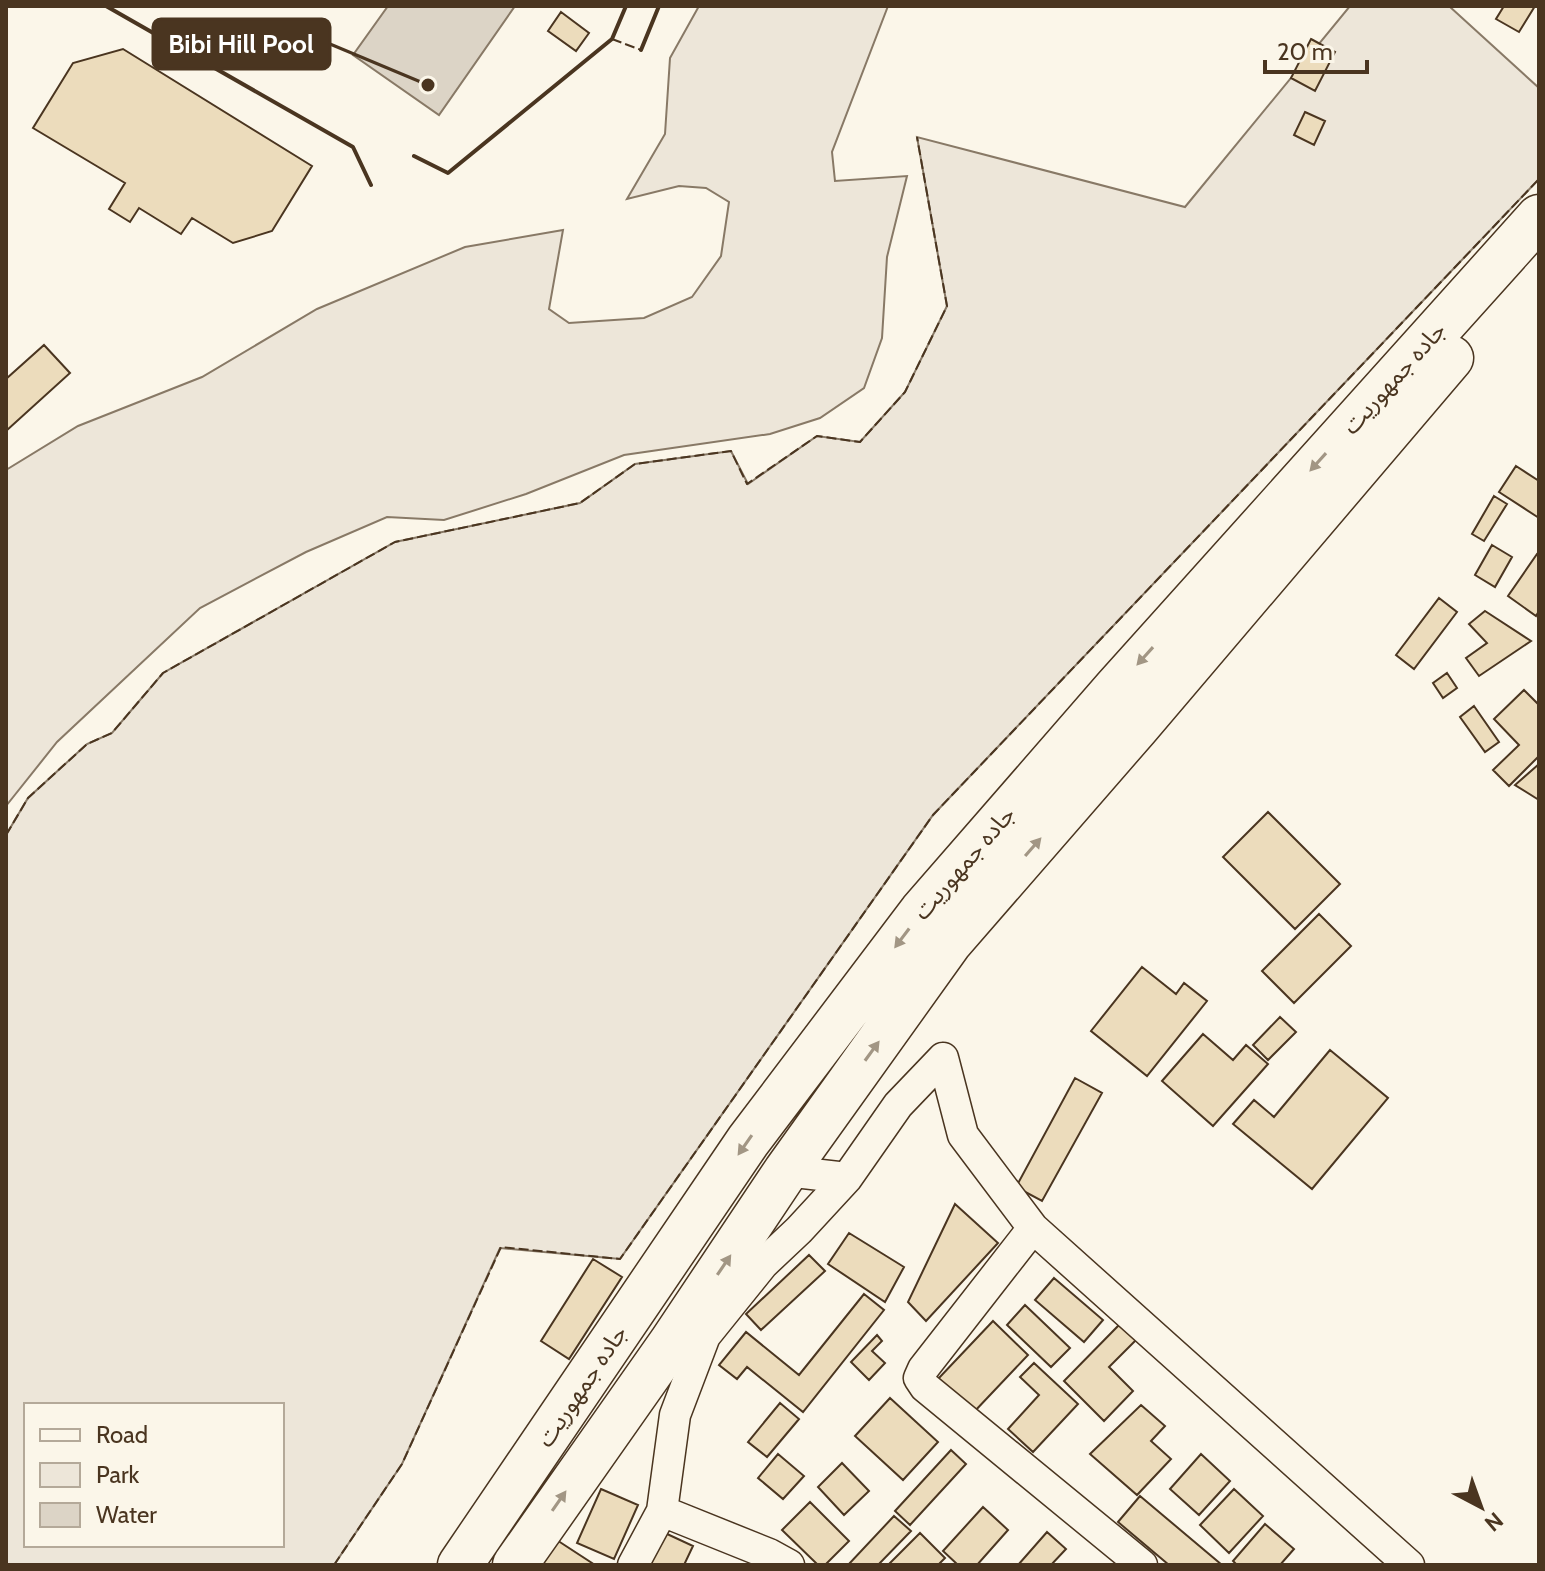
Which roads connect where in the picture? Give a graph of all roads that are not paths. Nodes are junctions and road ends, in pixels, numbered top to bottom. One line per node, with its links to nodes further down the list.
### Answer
1 (1539, 217): 7 (main road, جاده جمهوریت, one-way to 7)
2 (1539, 255): 3 (main road, جاده جمهوریت, one-way to 2)
3 (786, 1171): 4 (street); 8 (main road, جاده جمهوریت, one-way to 3)
4 (847, 1178): 5 (street); 6 (street)
5 (1033, 1228): 11 (street); 12 (street)
6 (662, 1511): 9 (street); 10 (street)
7 (460, 1565)
8 (515, 1565)
9 (633, 1565)
10 (789, 1565)
11 (1142, 1565)
12 (1409, 1565)

